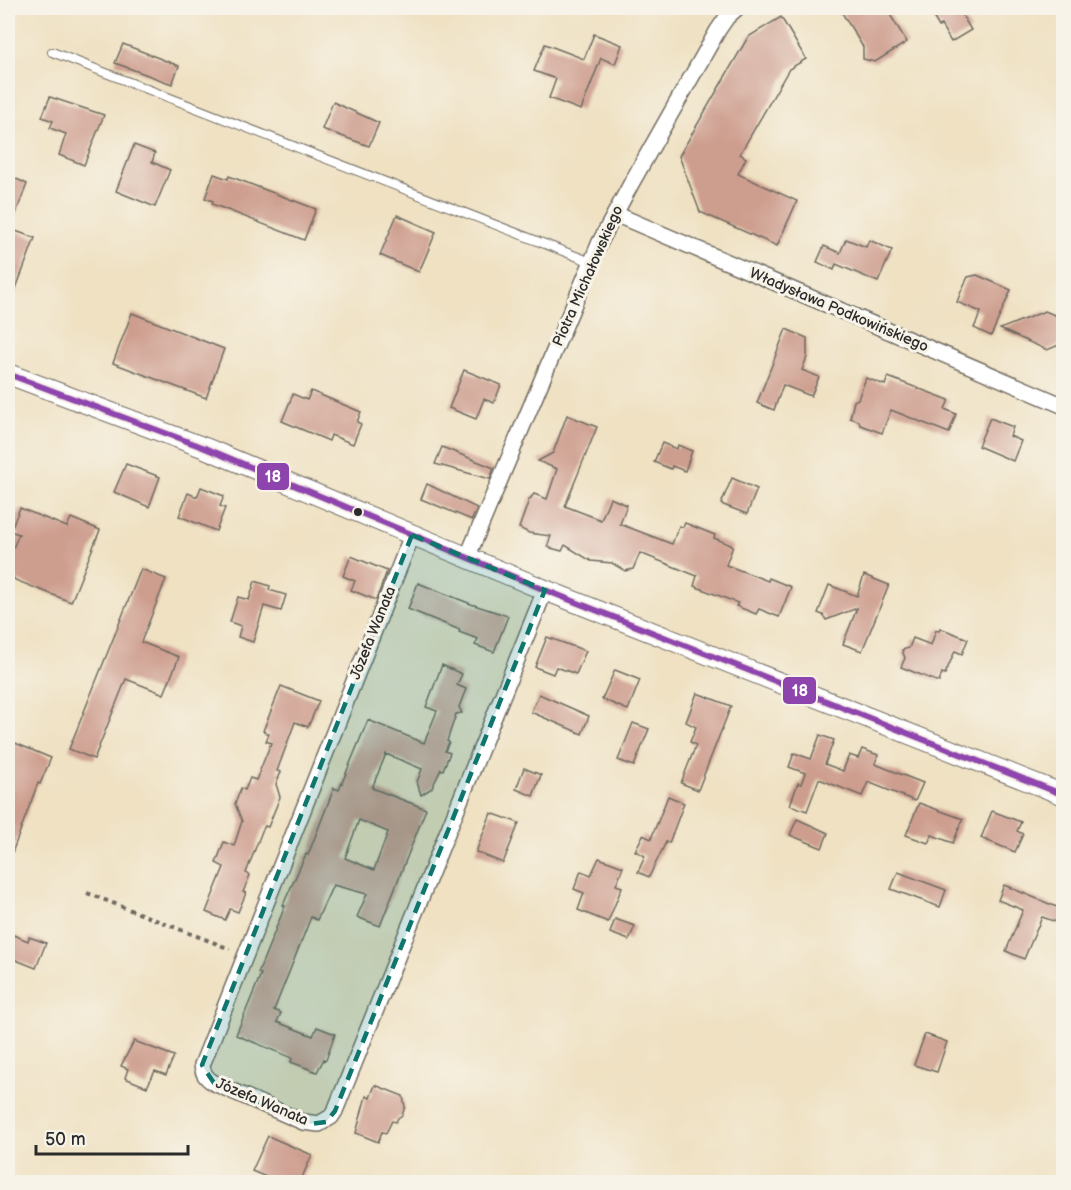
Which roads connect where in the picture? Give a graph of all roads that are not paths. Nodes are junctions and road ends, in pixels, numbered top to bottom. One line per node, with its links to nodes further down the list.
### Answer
1 (737, 8): 3 (street, Piotra Michałowskiego)
2 (52, 52): 4 (lane)
3 (615, 214): 4 (street, Piotra Michałowskiego); 6 (street, Władysława Podkowińskiego)
4 (591, 261): 8 (street, Piotra Michałowskiego)
5 (8, 374): 7 (street)
6 (1064, 406)
7 (412, 535): 8 (street); 9 (street, Józefa Wanata)
8 (467, 558): 9 (street)
9 (545, 590): 10 (street)
10 (1064, 795)

